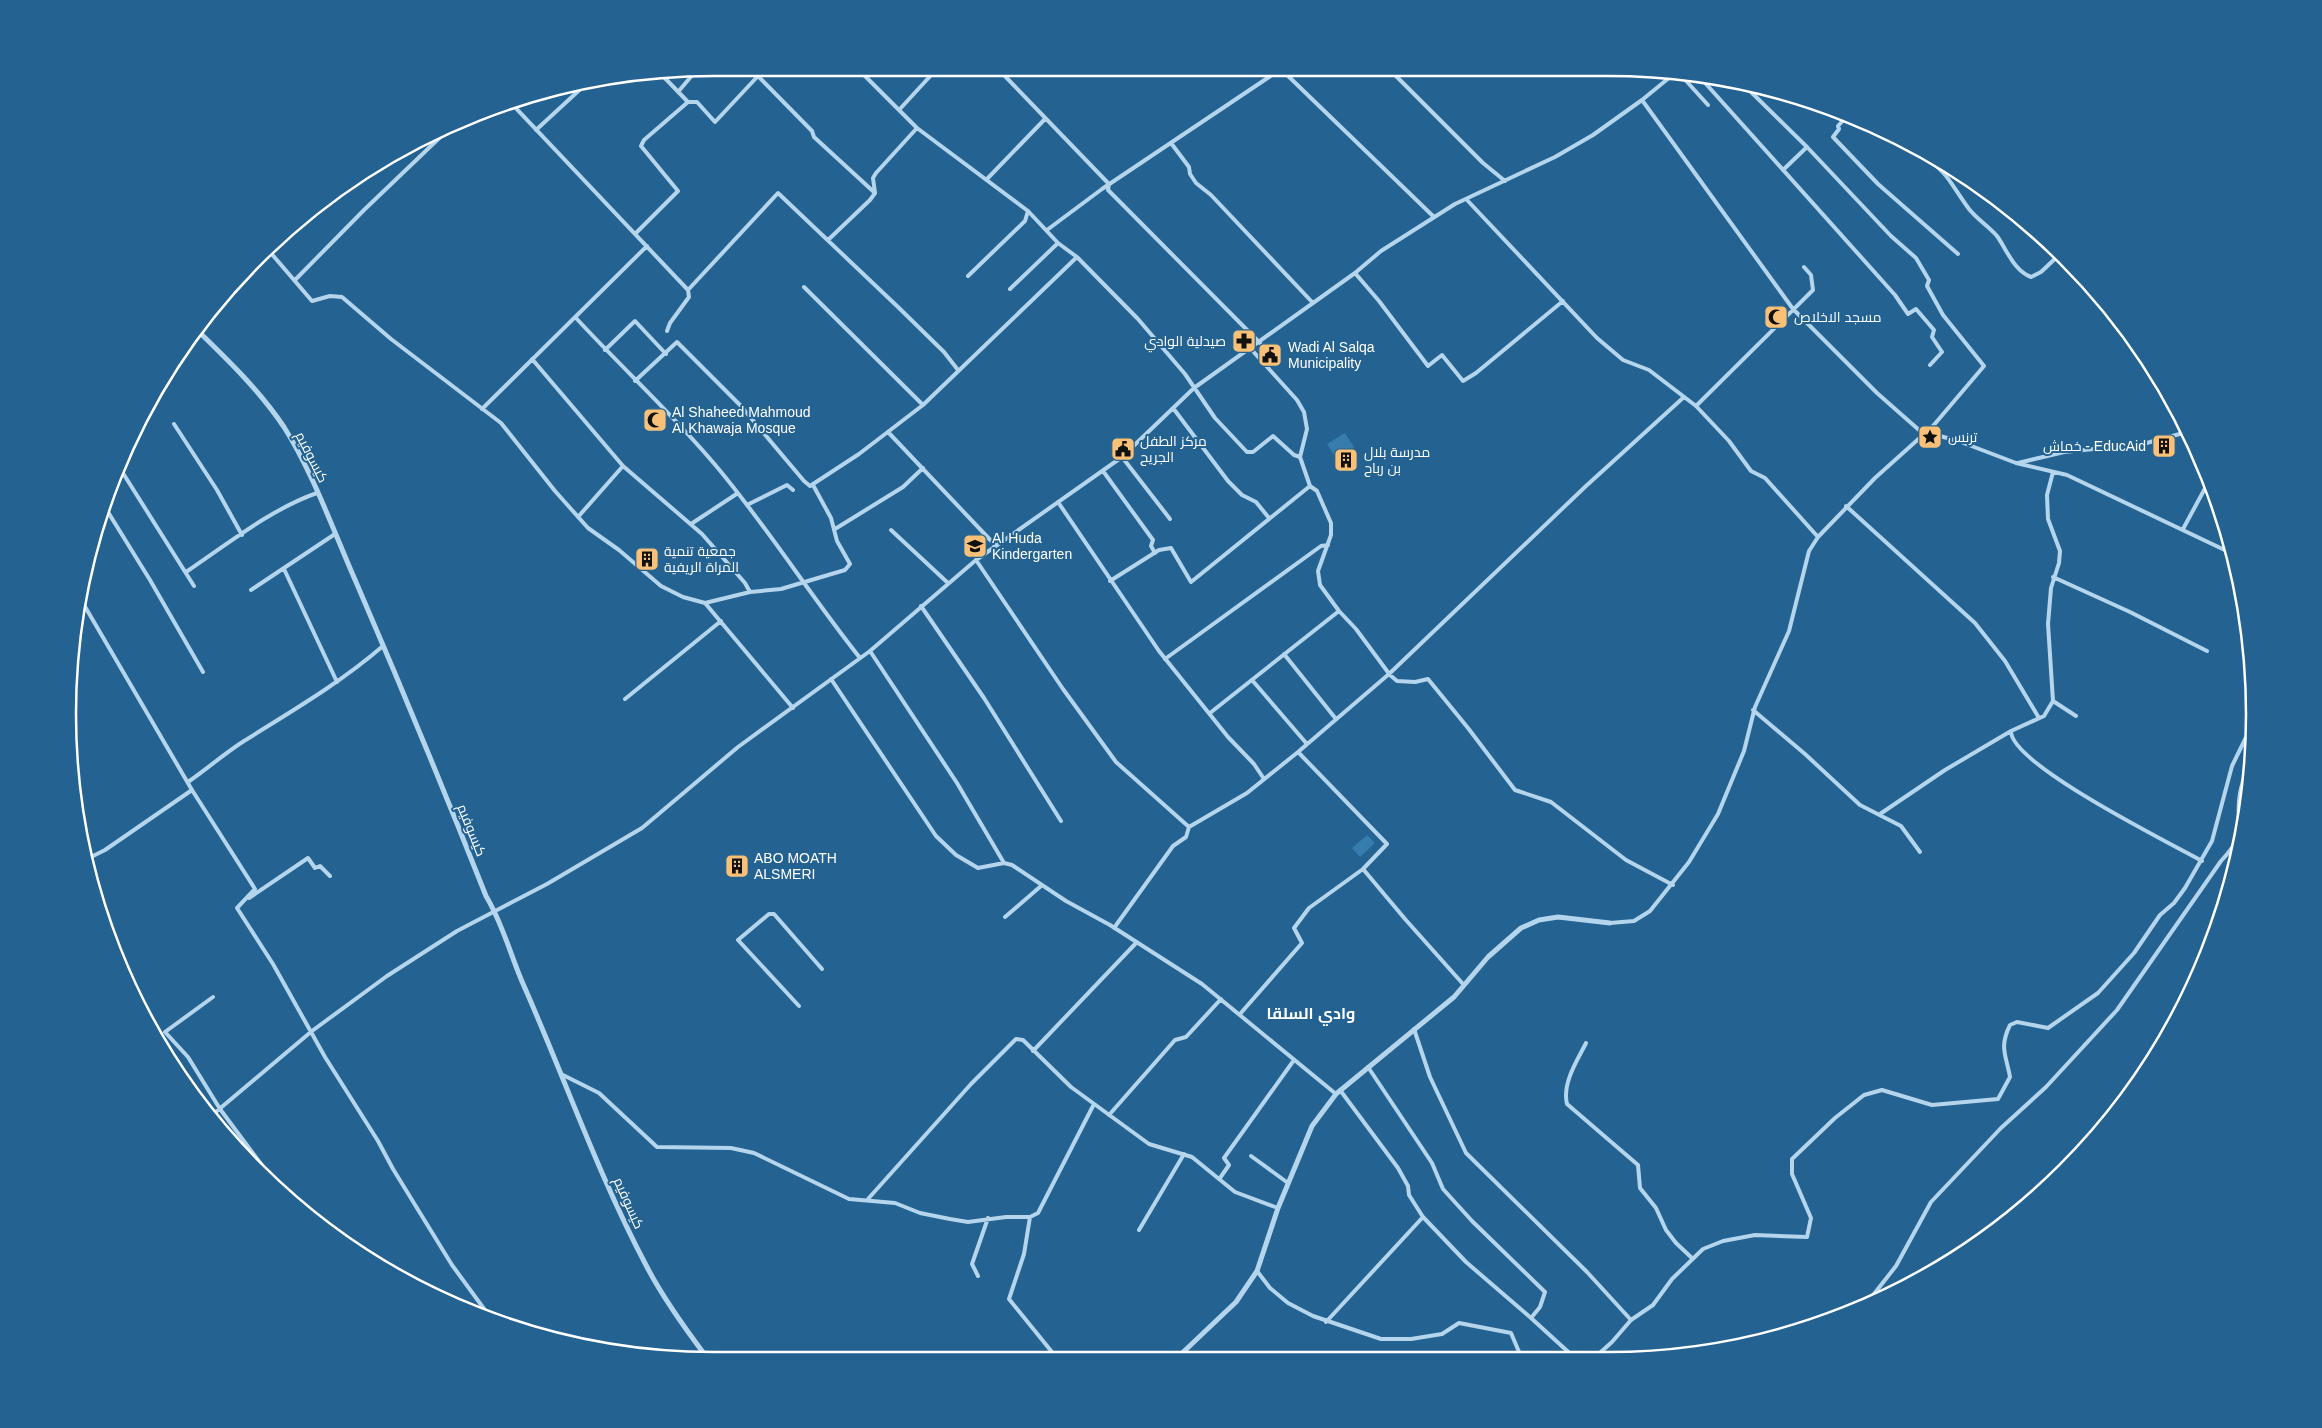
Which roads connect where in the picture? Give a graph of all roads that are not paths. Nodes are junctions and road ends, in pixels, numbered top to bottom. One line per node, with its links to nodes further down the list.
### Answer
1 (756, 76): 18 (street)
2 (758, 76): 34 (street)
3 (865, 76): 21 (street)
4 (930, 76): 21 (street)
5 (1005, 76): 22 (street)
6 (1271, 76): 27 (street)
7 (1288, 76): 37 (street)
8 (1397, 76): 32 (street)
9 (691, 77): 15 (street)
10 (665, 79): 15 (street)
11 (1667, 80): 17 (street)
12 (1687, 82): 19 (street)
13 (1707, 85): 29 (street)
14 (578, 92): 25 (street)
15 (678, 92): 18 (street)
16 (1753, 94): 28 (street)
17 (1642, 100): 32 (street); 56 (street)
18 (688, 102): 39 (street)
19 (1708, 105)
20 (516, 108): 25 (street)
21 (899, 110): 24 (street)
22 (1045, 119): 31 (street); 33 (street)
23 (1842, 121): 43 (street)
24 (917, 128): 31 (street); 34 (street)
25 (536, 130): 39 (street)
26 (438, 139): 50 (street)
27 (1171, 143): 33 (street); 55 (street)
28 (1807, 147): 29 (street); 76 (street)
29 (1783, 170): 65 (street)
30 (1946, 174): 46 (street)
31 (987, 179): 36 (street)
32 (1505, 181): 35 (street)
33 (1109, 184): 38 (street); 60 (street)
34 (875, 193): 40 (street)
35 (1467, 200): 37 (street); 54 (street)
36 (1028, 211): 38 (street); 49 (street)
37 (1434, 217): 48 (street)
38 (1047, 230): 41 (street)
39 (636, 234): 42 (street)
40 (828, 240): 53 (street); 66 (street)
41 (1058, 243): 45 (street); 52 (street)
42 (647, 246): 53 (street); 57 (street)
43 (1958, 254)
44 (272, 255): 50 (street)
45 (1077, 257): 66 (street); 68 (street)
46 (2055, 259)
47 (1804, 266): 56 (street)
48 (1355, 273): 54 (street); 55 (street)
49 (968, 276)
50 (295, 280): 73 (street)
51 (804, 287): 70 (street)
52 (1010, 289)
53 (688, 290): 58 (street)
54 (1563, 301): 69 (street)
55 (1313, 303): 60 (street)
56 (1793, 309): 71 (street); 76 (street)
57 (576, 318): 62 (street); 64 (street)
58 (668, 331)
59 (202, 335): 90 (street, كيسوفيم)
60 (1260, 343): 61 (street)
61 (1250, 348): 68 (street); 79 (street)
62 (606, 350): 63 (street); 67 (street)
63 (666, 354): 67 (street); 86 (street)
64 (532, 359): 73 (street); 81 (street)
65 (1930, 365)
66 (958, 370): 70 (street)
67 (635, 381): 91 (street)
68 (1194, 388): 72 (street); 79 (street)
69 (1684, 397): 71 (street); 132 (street)
70 (923, 405): 75 (street)
71 (1696, 406): 105 (street)
72 (1173, 408): 78 (street); 97 (street)
73 (482, 410): 96 (street)
74 (174, 424): 104 (street)
75 (888, 432): 82 (street); 86 (street)
76 (1926, 432): 80 (street); 94 (street)
77 (2181, 434): 80 (street)
78 (1122, 457): 83 (street); 98 (street)
79 (1300, 457): 87 (street)
80 (2016, 464): 84 (street)
81 (623, 466): 96 (street); 99 (street)
82 (923, 468): 100 (street); 107 (street)
83 (1102, 471): 92 (street); 109 (street)
84 (2053, 472): 101 (street); 113 (street)
85 (123, 474): 112 (street)
86 (813, 485): 100 (street)
87 (1310, 486): 97 (street); 106 (street)
88 (2204, 489): 101 (street)
89 (793, 490): 93 (street)
90 (317, 492): 103 (street, كيسوفيم); 104 (street)
91 (738, 493): 93 (street); 99 (street)
92 (1058, 502): 107 (street); 115 (street)
93 (747, 505): 114 (street)
94 (1846, 506): 105 (street); 142 (street)
95 (109, 513): 131 (street)
96 (578, 517): 120 (street)
97 (1270, 518): 109 (street)
98 (1170, 520)
99 (691, 524): 119 (street)
100 (835, 529): 114 (street)
101 (2183, 529): 108 (street)
102 (891, 530): 116 (street)
103 (335, 534): 111 (street); 125 (street, كيسوفيم)
104 (242, 535): 112 (street)
105 (1818, 537): 139 (street)
106 (1328, 545): 123 (street); 130 (street)
107 (995, 546): 110 (street)
108 (2224, 550)
109 (1155, 553): 115 (street)
110 (976, 560): 116 (street); 153 (street)
111 (284, 569): 118 (street); 135 (street)
112 (186, 572): 117 (street)
113 (2053, 578): 127 (street); 137 (street)
114 (803, 582): 119 (street); 129 (street)
115 (1110, 582): 130 (street)
116 (948, 583): 121 (street)
117 (194, 586)
118 (251, 590)
119 (750, 592): 120 (street)
120 (704, 604): 124 (street)
121 (921, 606): 126 (street); 152 (street)
122 (86, 608): 149 (street)
123 (1339, 611): 128 (street); 132 (street)
124 (720, 621): 136 (street); 138 (street)
125 (383, 646): 135 (street); 164 (street, كيسوفيم)
126 (870, 651): 129 (street); 158 (street)
127 (2207, 652)
128 (1284, 654): 134 (street); 143 (street)
129 (860, 658): 133 (street)
130 (1165, 659): 140 (street)
131 (203, 672)
132 (1388, 674): 143 (street); 161 (street)
133 (831, 679): 138 (street); 158 (street)
134 (1252, 680): 140 (street); 146 (street)
135 (337, 682): 149 (street)
136 (625, 699)
137 (2053, 700): 141 (street); 142 (street)
138 (793, 708): 164 (street)
139 (1753, 710): 151 (street); 161 (street)
140 (1210, 713): 148 (street)
141 (2076, 716)
142 (2039, 718): 144 (street)
143 (1336, 719): 146 (street)
144 (2011, 731): 151 (street); 157 (street)
145 (2245, 740): 157 (street)
146 (1307, 744): 147 (street)
147 (1298, 752): 148 (street); 159 (street)
148 (1264, 780): 153 (street)
149 (188, 782): 150 (street)
150 (192, 790): 156 (street); 163 (street)
151 (1880, 814): 155 (street)
152 (1061, 820)
153 (1188, 827): 167 (street)
154 (2230, 850): 201 (street)
155 (1920, 852)
156 (93, 856)
157 (2202, 861): 198 (street)
158 (1004, 863): 162 (street)
159 (1363, 869): 170 (street); 174 (street)
160 (330, 876): 163 (street)
161 (1673, 884): 166 (street)
162 (1041, 886): 165 (street); 167 (street)
163 (245, 901): 176 (street)
164 (495, 911): 176 (street); 181 (street, كيسوفيم)
165 (1005, 917)
166 (1610, 923): 170 (street)
167 (1114, 928): 168 (street)
168 (1137, 942): 172 (street); 178 (street)
169 (822, 969): 173 (street)
170 (1463, 984): 175 (street)
171 (213, 997): 184 (street)
172 (1221, 999): 174 (street); 186 (street)
173 (799, 1006)
174 (1240, 1014): 179 (street)
175 (1414, 1029): 180 (street); 204 (street)
176 (312, 1031): 184 (street); 202 (street)
177 (1586, 1043): 198 (street)
178 (1033, 1051): 183 (street); 192 (street)
179 (1294, 1060): 182 (street); 190 (street)
180 (1368, 1067): 182 (street); 203 (street)
181 (563, 1075): 192 (street); 206 (street, كيسوفيم)
182 (1338, 1092): 191 (street); 194 (street)
183 (1094, 1104): 186 (street); 196 (street)
184 (220, 1109): 185 (street); 189 (street)
185 (216, 1112)
186 (1109, 1115): 187 (street)
187 (1184, 1154): 190 (street); 197 (street)
188 (1250, 1156): 191 (street)
189 (255, 1157)
190 (1220, 1178): 193 (street)
191 (1288, 1183): 193 (street)
192 (868, 1199): 195 (street)
193 (1278, 1208): 199 (street)
194 (1423, 1217): 203 (street); 205 (street)
195 (988, 1218): 196 (street); 200 (street)
196 (1030, 1218): 207 (street)
197 (1140, 1230)
198 (1693, 1259): 204 (street)
199 (1256, 1271): 205 (street); 208 (street)
200 (978, 1276)
201 (1875, 1293)
202 (483, 1308)
203 (1531, 1318): 210 (street)
204 (1631, 1320): 211 (street)
205 (1326, 1322): 209 (street)
206 (702, 1351)
207 (1052, 1352)
208 (1185, 1352)
209 (1519, 1352)
210 (1568, 1352)
211 (1601, 1352)

